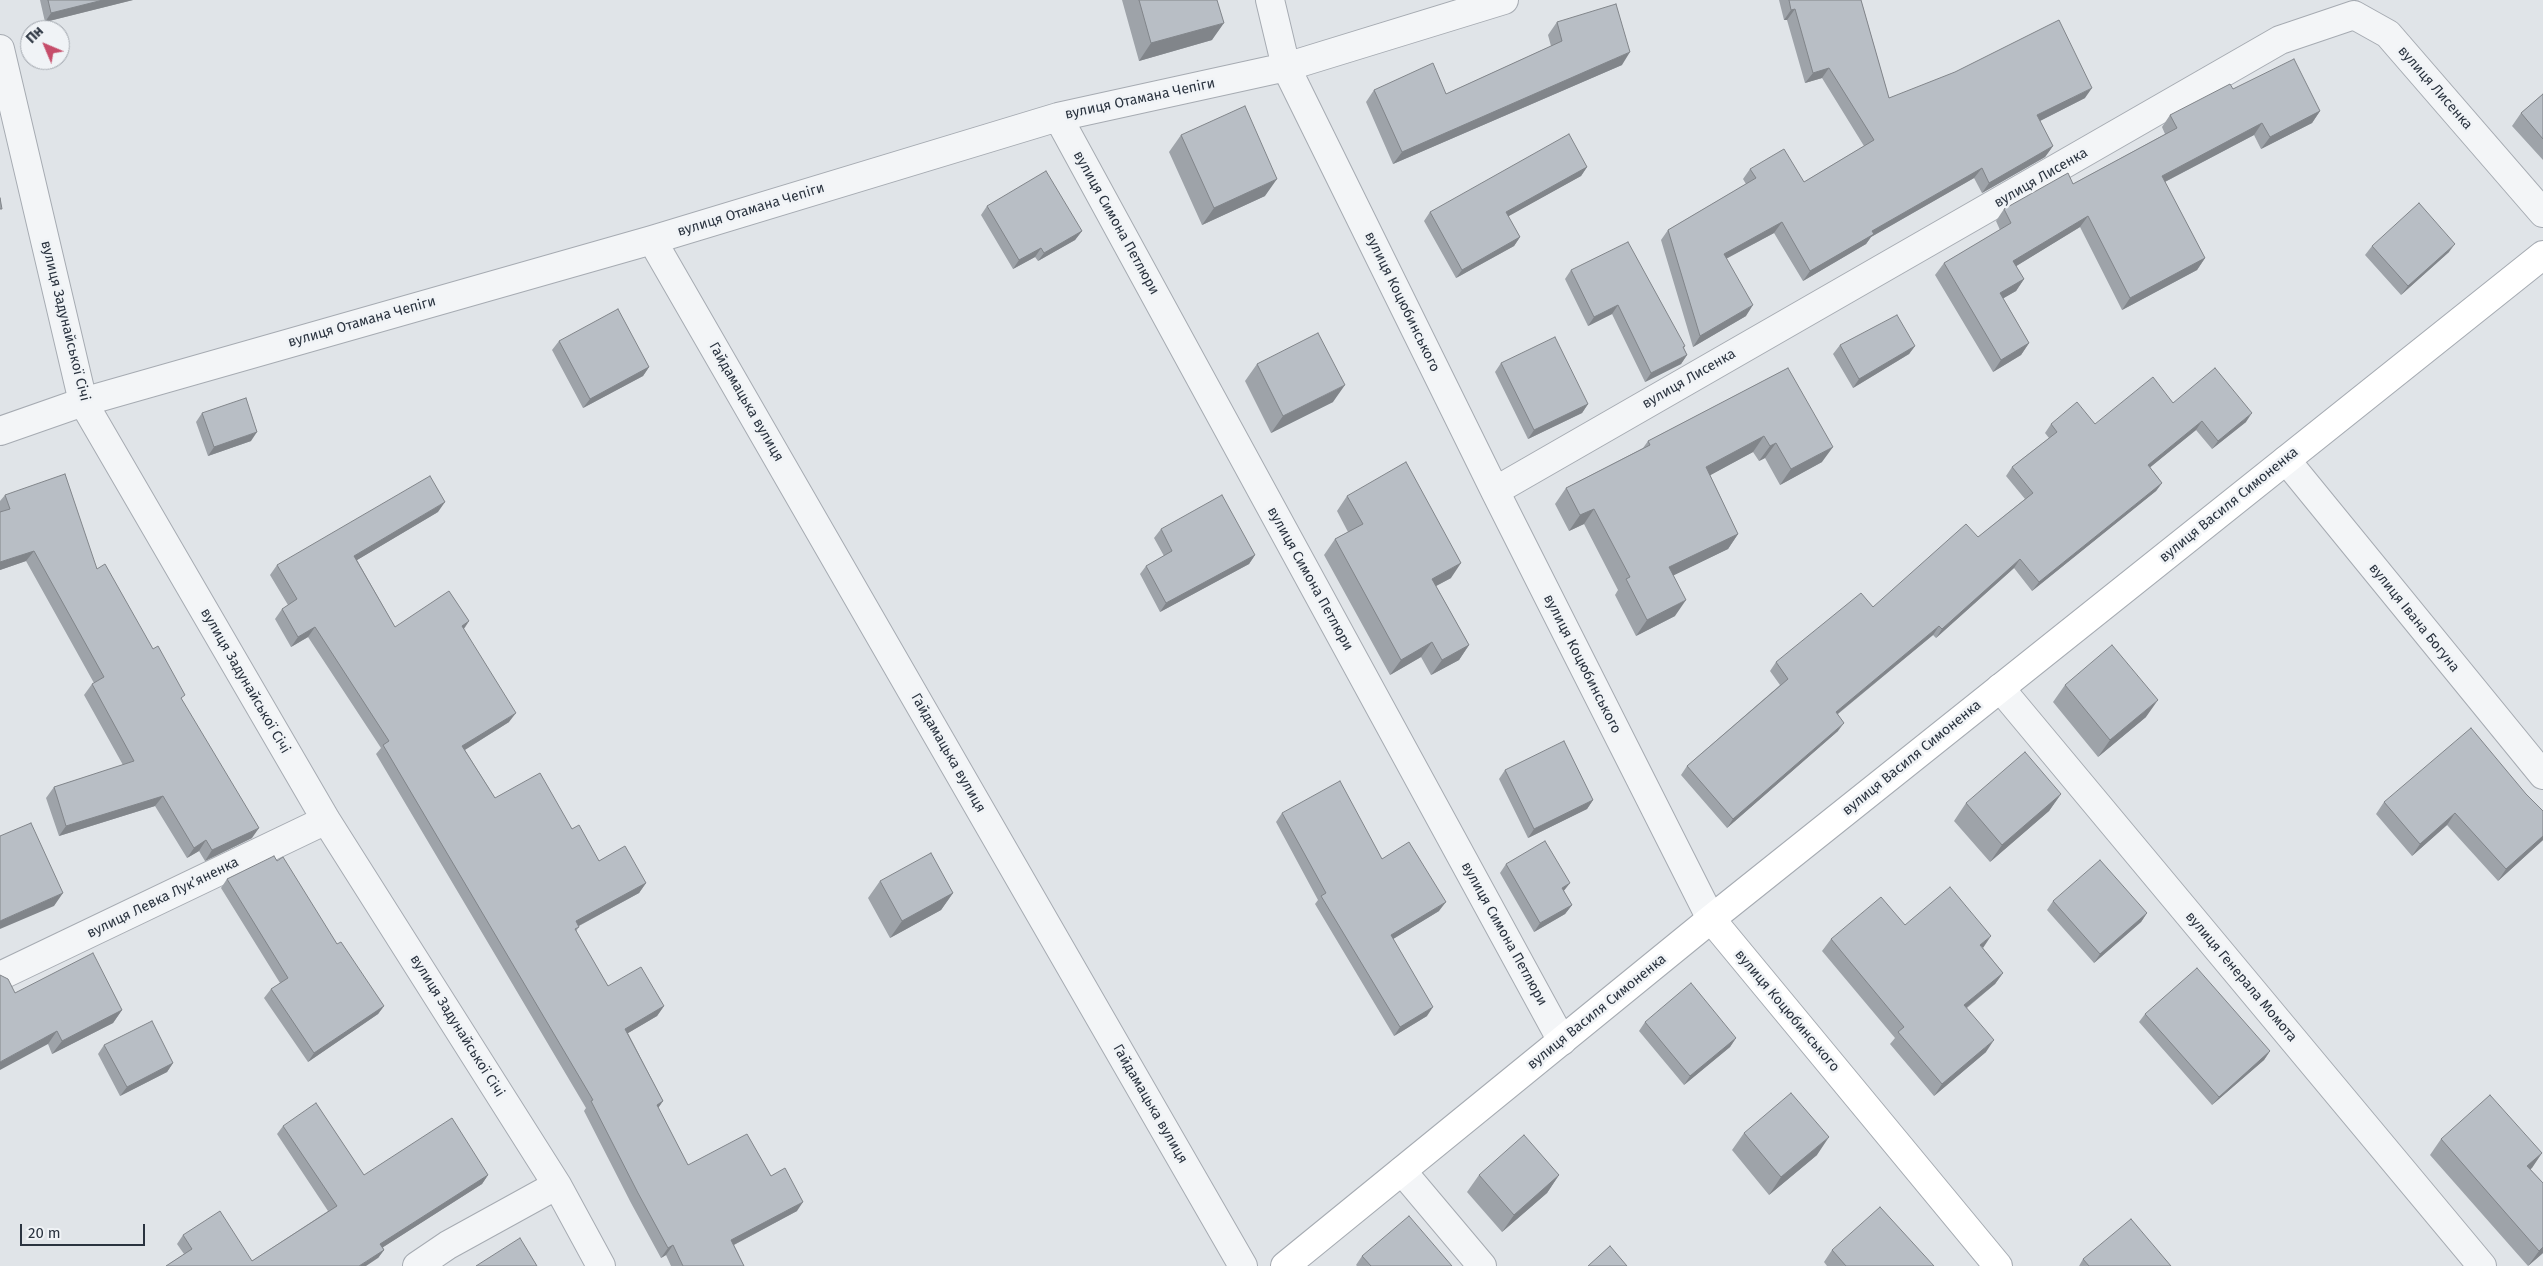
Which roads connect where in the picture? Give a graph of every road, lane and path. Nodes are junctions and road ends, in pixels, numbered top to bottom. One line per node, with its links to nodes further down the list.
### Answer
1 (1270, 0): 4 (street, вулиця Коцюбинського)
2 (1504, 0): 4 (street, вулиця Отамана Чепіги)
3 (0, 49): 9 (street, вулиця Задунайської Січі)
4 (1286, 67): 5 (street, вулиця Отамана Чепіги); 12 (street, вулиця Коцюбинського)
5 (1058, 117): 7 (street, вулиця Отамана Чепіги); 18 (street, вулиця Симона Петлюри)
6 (2543, 213): 12 (street, вулиця Лисенка)
7 (652, 240): 9 (street, вулиця Отамана Чепіги); 23 (street, Гайдамацька вулиця)
8 (2543, 255): 11 (street, вулиця Василя Симоненка)
9 (83, 402): 10 (street, вулиця Отамана Чепіги); 15 (street, вулиця Задунайської Січі)
10 (0, 431)
11 (2286, 460): 13 (street, вулиця Василя Симоненка); 14 (street, вулиця Івана Богуна)
12 (1494, 491): 16 (street, вулиця Коцюбинського)
13 (2000, 688): 16 (street, вулиця Василя Симоненка); 27 (street, вулиця Генерала Момота)
14 (2543, 775)
15 (326, 820): 17 (street, вулиця Левка Лукʼяненка); 20 (street, вулиця Задунайської Січі)
16 (1711, 919): 18 (street, вулиця Василя Симоненка); 26 (street, вулиця Коцюбинського)
17 (0, 976)
18 (1562, 1041): 19 (street, вулиця Василя Симоненка)
19 (1402, 1171): 24 (street, вулиця Василя Симоненка); 25 (street)
20 (557, 1185): 21 (street); 22 (street, вулиця Задунайської Січі)
21 (417, 1266)
22 (601, 1266)
23 (1243, 1266)
24 (1285, 1266)
25 (1482, 1266)
26 (1998, 1266)
27 (2482, 1266)

